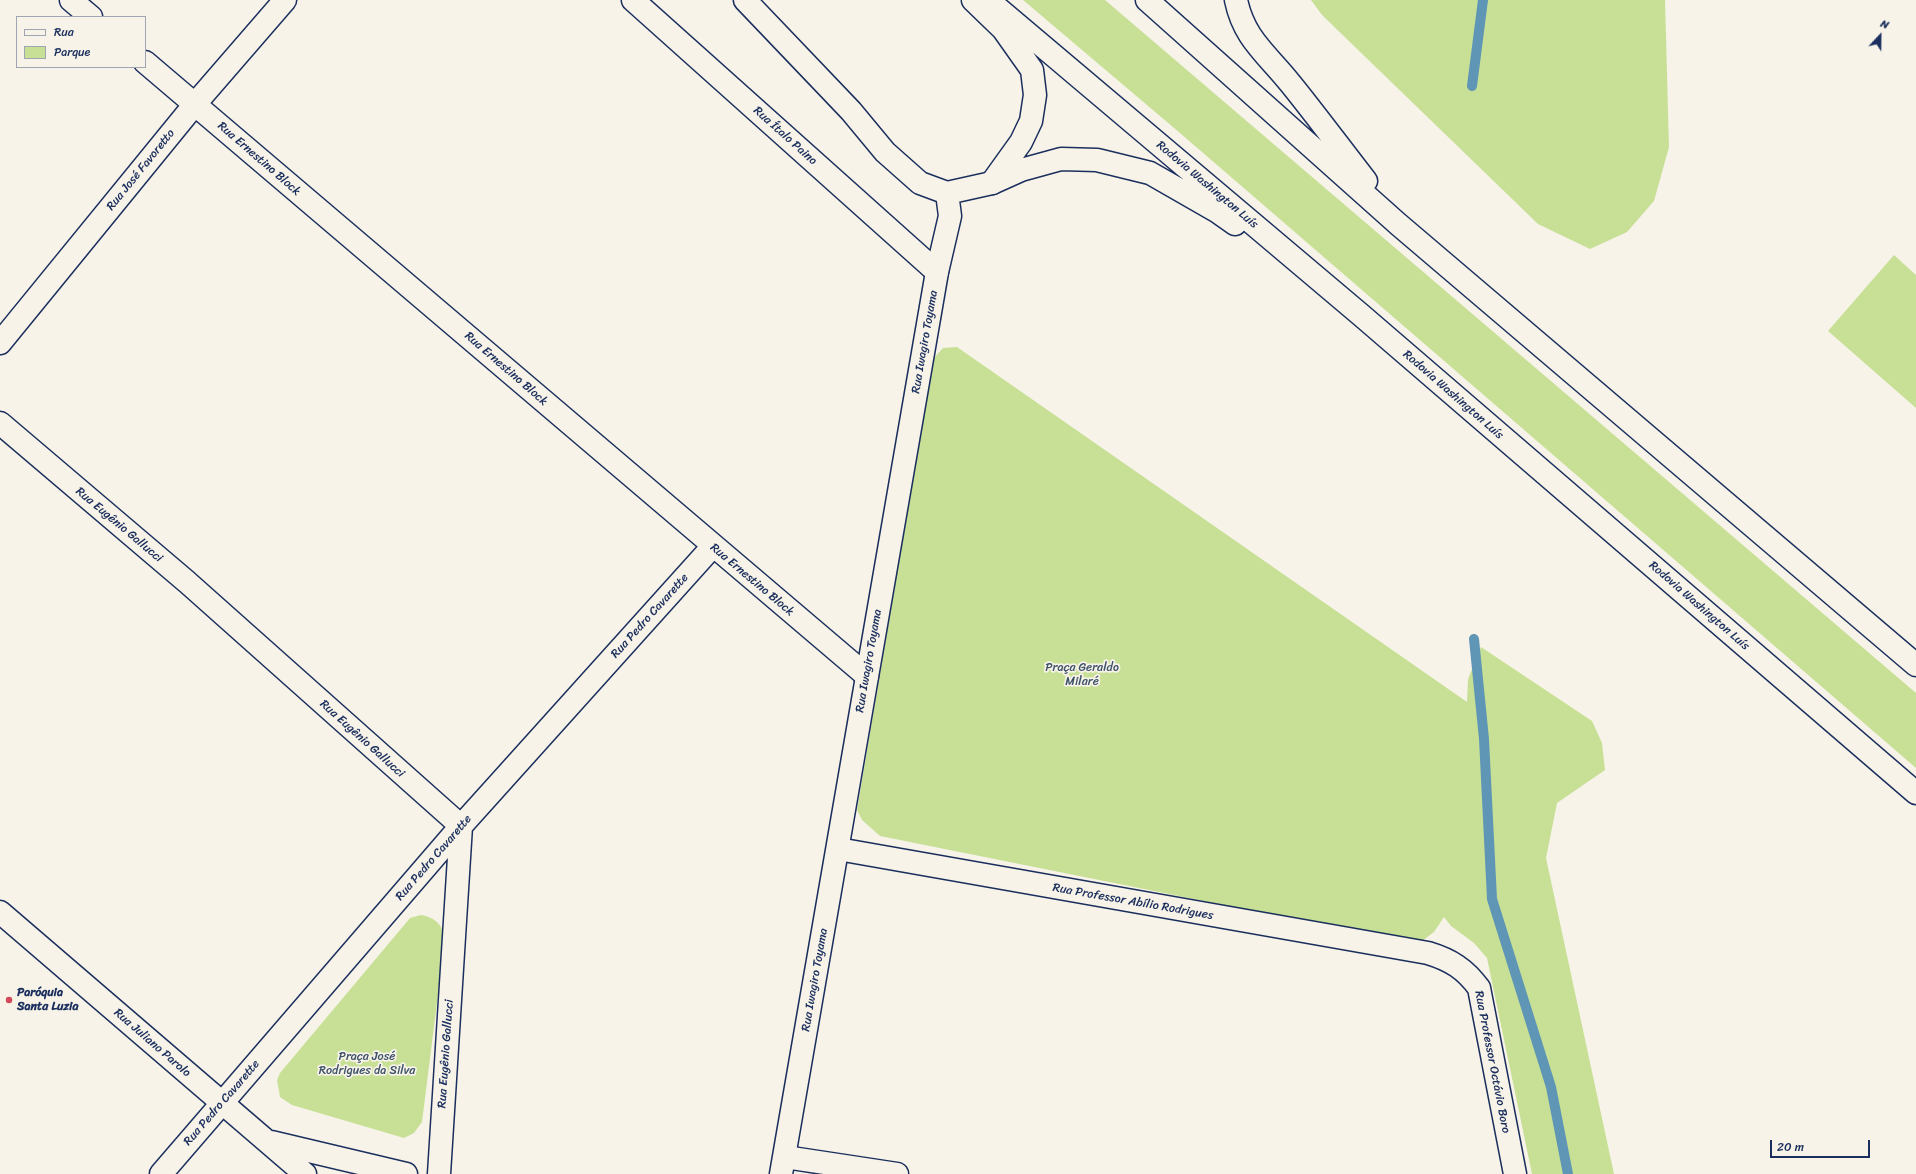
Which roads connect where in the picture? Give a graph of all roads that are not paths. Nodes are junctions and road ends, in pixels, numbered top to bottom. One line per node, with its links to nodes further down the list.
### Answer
1 (71, 0): 9 (main road)
2 (285, 0): 11 (main road, Rua José Favoretto)
3 (633, 0): 15 (main road, Rua Ítalo Paino)
4 (746, 0): 13 (main road)
5 (973, 0): 12 (main road)
6 (988, 0): 16 (main road, Rodovia Washington Luís)
7 (1147, 0): 14 (main road)
8 (1236, 0): 14 (main road)
9 (90, 16)
10 (146, 63): 11 (main road, Rua Ernestino Block)
11 (196, 104): 17 (main road, Rua José Favoretto); 19 (main road, Rua Ernestino Block)
12 (992, 183): 13 (main road); 16 (main road)
13 (947, 193): 15 (main road, Rua Iwagiro Toyama)
14 (1398, 224): 20 (main road)
15 (937, 272): 21 (main road, Rua Iwagiro Toyama)
16 (1361, 315): 22 (main road, Rodovia Washington Luís)
17 (0, 343)
18 (0, 424): 23 (main road, Rua Eugênio Gallucci)
19 (713, 546): 21 (main road, Rua Ernestino Block); 23 (main road, Rua Pedro Cavarette)
20 (1916, 665)
21 (867, 676): 24 (main road, Rua Iwagiro Toyama)
22 (1916, 793)
23 (461, 826): 27 (main road, Rua Pedro Cavarette); 33 (main road, Rua Eugênio Gallucci)
24 (838, 849): 26 (main road, Rua Professor Abílio Rodrigues); 29 (main road, Rua Iwagiro Toyama)
25 (0, 912): 27 (main road, Rua Juliano Parolo)
26 (1428, 953): 35 (main road, Rua Professor Octávio Boro)
27 (223, 1103): 28 (main road, Rua Juliano Parolo); 30 (main road, Rua Pedro Cavarette)
28 (268, 1141): 31 (main road, Rua Juliano Parolo); 32 (main road)
29 (783, 1166): 34 (main road)
30 (161, 1174)
31 (305, 1174)
32 (406, 1174)
33 (439, 1174)
34 (897, 1174)
35 (1515, 1174)

